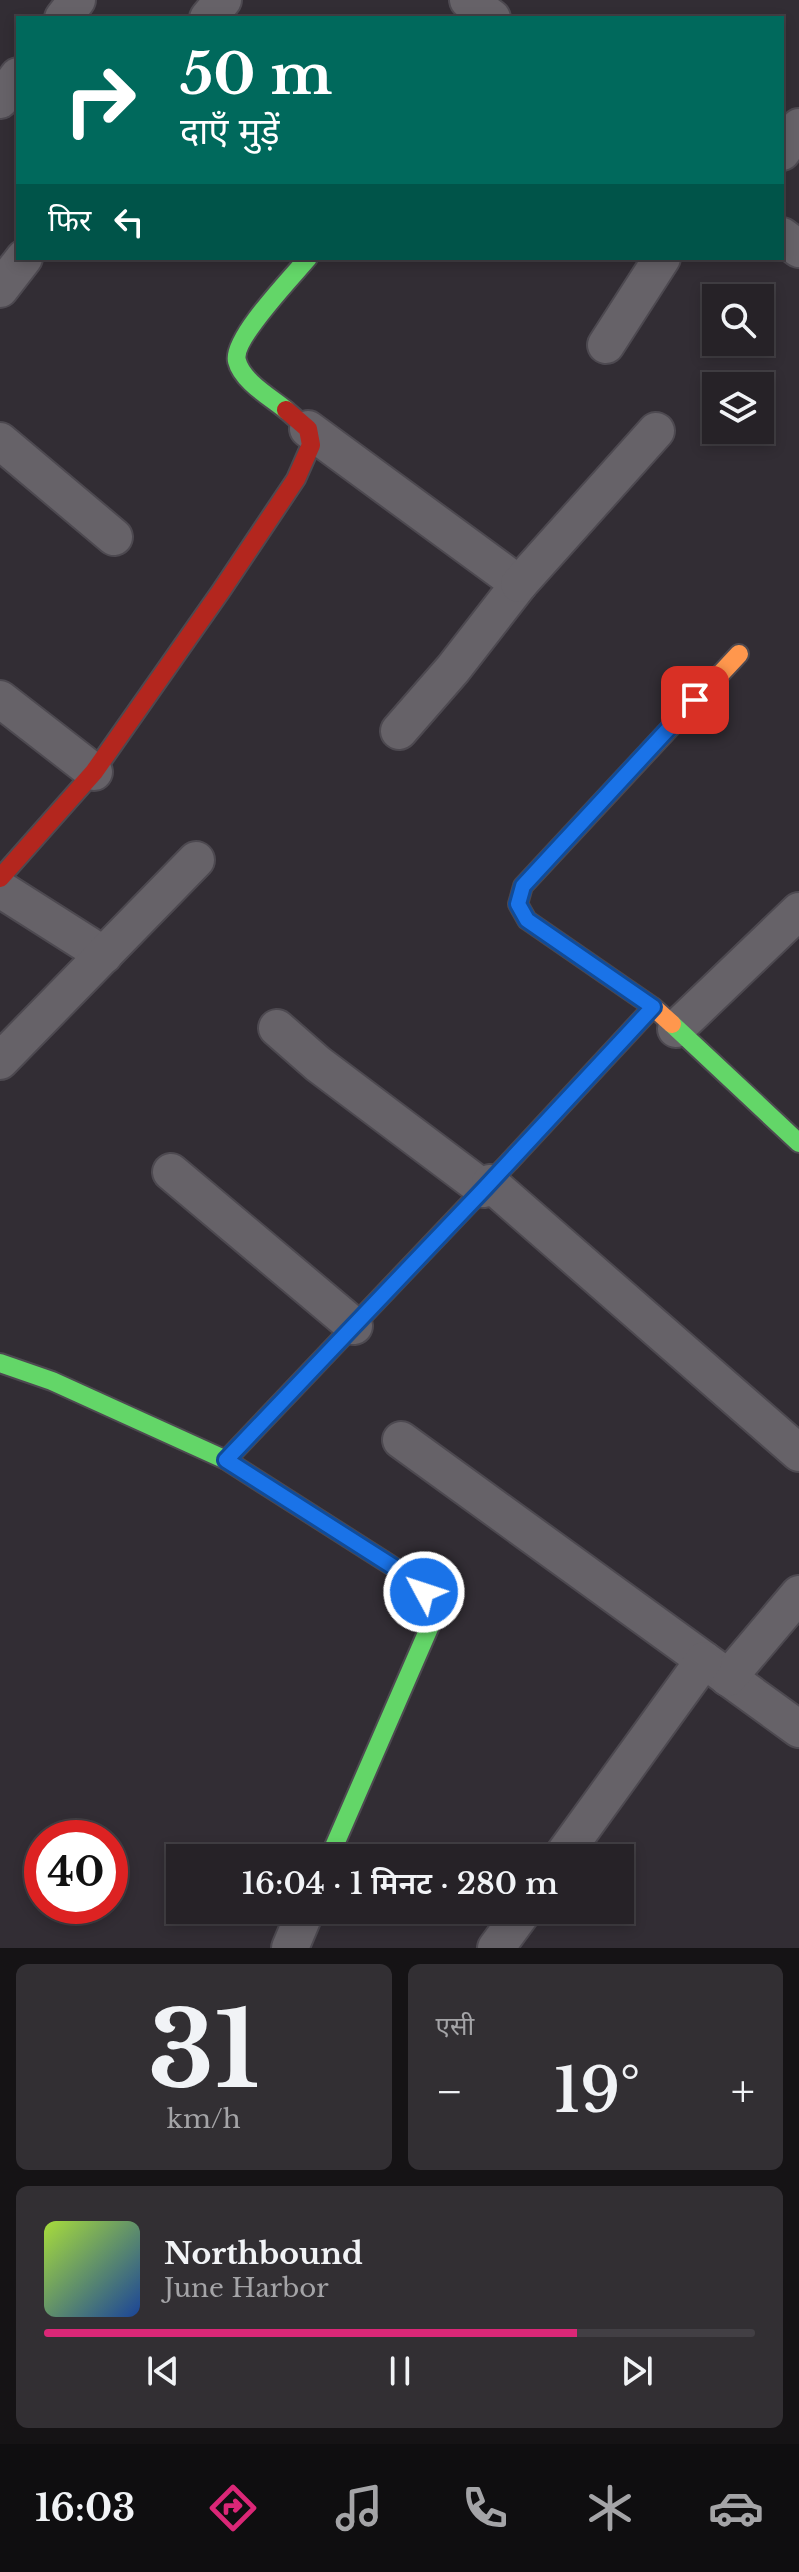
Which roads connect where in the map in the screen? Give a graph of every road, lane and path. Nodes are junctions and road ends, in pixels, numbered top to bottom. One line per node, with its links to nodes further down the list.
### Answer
1 (77, 0): 3 (street)
2 (223, 0): 4 (street)
3 (65, 16)
4 (210, 16)
5 (16, 79): 6 (street)
6 (0, 100)
7 (799, 127): 8 (street)
8 (784, 149)
9 (22, 260): 12 (street)
10 (306, 260): 14 (street)
11 (661, 260): 13 (street)
12 (0, 289)
13 (606, 345)
14 (308, 429): 18 (street); 22 (street)
15 (656, 431): 18 (street)
16 (0, 441): 17 (street)
17 (114, 537)
18 (519, 584): 21 (street)
19 (739, 654): 28 (street)
20 (0, 699): 22 (street)
21 (399, 731)
22 (94, 772): 24 (street)
23 (196, 860): 27 (street)
24 (0, 878)
25 (0, 889): 27 (street)
26 (799, 911): 28 (street)
27 (104, 955): 30 (street)
28 (665, 1018): 31 (street); 33 (street)
29 (277, 1028): 33 (street)
30 (0, 1061)
31 (799, 1143)
32 (171, 1172): 34 (street)
33 (487, 1186): 34 (street); 37 (street)
34 (354, 1326): 38 (street)
35 (0, 1363): 38 (street)
36 (401, 1440): 40 (street)
37 (799, 1453)
38 (226, 1460): 42 (street)
39 (799, 1594): 40 (street)
40 (716, 1669): 41 (street); 43 (street)
41 (799, 1729)
42 (335, 1844)
43 (572, 1844)
44 (300, 1924): 46 (street)
45 (514, 1924): 47 (street)
46 (290, 1948)
47 (496, 1948)

